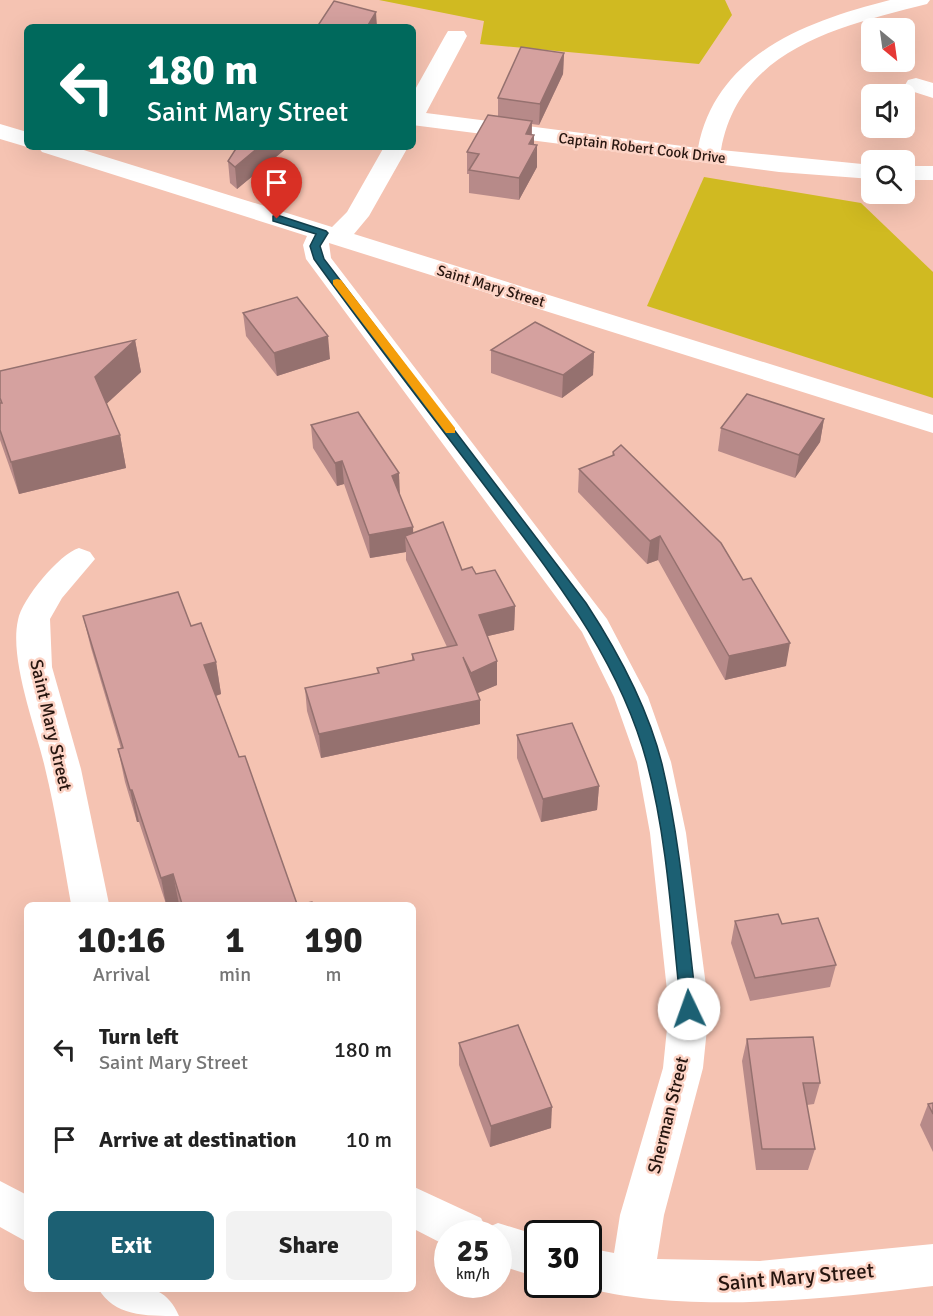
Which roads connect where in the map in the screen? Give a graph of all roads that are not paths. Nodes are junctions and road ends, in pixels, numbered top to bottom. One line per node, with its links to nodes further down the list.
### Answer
1 (920, 0): 9 (main road)
2 (456, 36): 3 (main road)
3 (416, 110)
4 (416, 118): 9 (main road, Captain Robert Cook Drive)
5 (0, 131): 6 (main road)
6 (24, 139)
7 (60, 150): 13 (main road, Saint Mary Street)
8 (394, 150): 13 (main road)
9 (708, 156): 10 (main road, Captain Robert Cook Drive)
10 (861, 171)
11 (915, 173): 12 (main road)
12 (933, 173)
13 (330, 235): 14 (main road, Saint Mary Street); 23 (main road, Sherman Street)
14 (933, 424)
15 (79, 559): 16 (main road, Saint Mary Street)
16 (90, 902)
17 (0, 1201): 19 (main road)
18 (416, 1208): 20 (main road)
19 (24, 1219)
20 (440, 1220)
21 (933, 1265): 23 (main road, Saint Mary Street)
22 (602, 1272): 23 (main road, Saint Mary Street)
23 (632, 1278)

